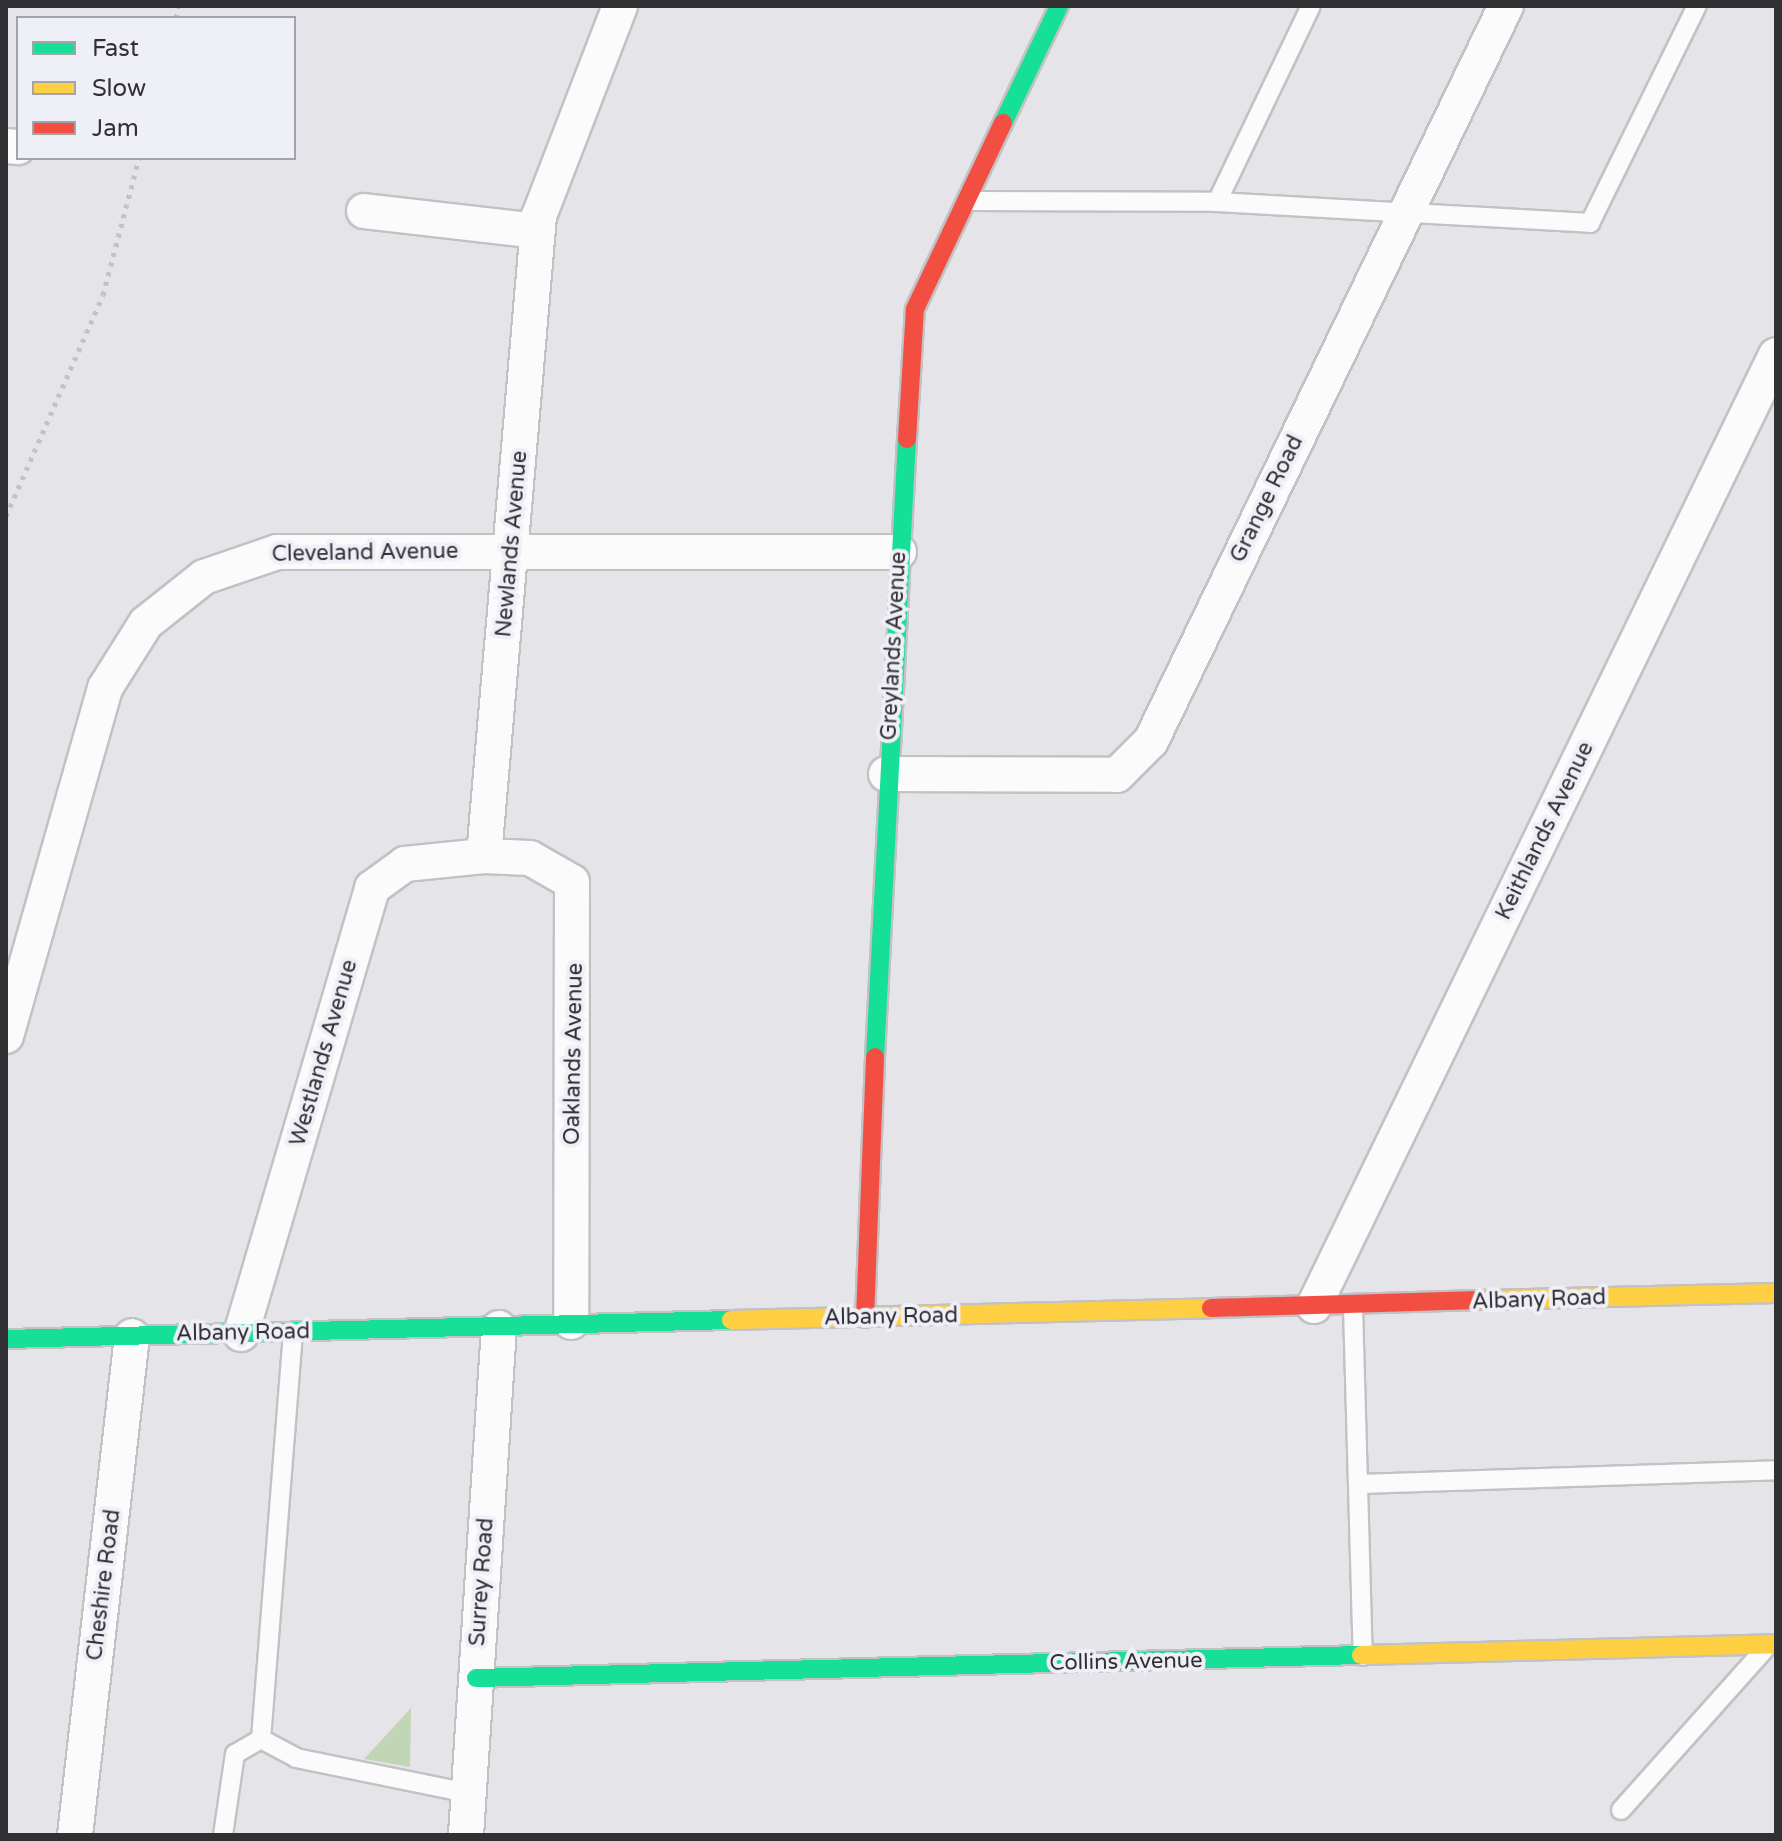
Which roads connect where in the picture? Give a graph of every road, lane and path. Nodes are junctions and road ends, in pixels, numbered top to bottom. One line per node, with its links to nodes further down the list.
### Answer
1 (620, 6): 11 (street, Newlands Avenue)
2 (1059, 6): 7 (street, Greylands Avenue)
3 (1311, 6): 8 (lane)
4 (1506, 6): 10 (street, Grange Road)
5 (1697, 6): 10 (lane)
6 (138, 160): 13 (path)
7 (961, 202): 8 (lane); 15 (street, Greylands Avenue)
8 (1217, 202): 10 (lane)
9 (364, 211): 11 (street)
10 (1405, 214): 16 (street, Grange Road)
11 (537, 231): 14 (street, Newlands Avenue)
12 (1776, 355): 20 (street, Keithlands Avenue)
13 (6, 516)
14 (512, 551): 15 (street, Cleveland Avenue); 17 (street, Newlands Avenue); 18 (street, Cleveland Avenue)
15 (899, 552): 16 (street, Greylands Avenue)
16 (886, 774): 22 (street, Greylands Avenue)
17 (484, 856): 23 (street, Oaklands Avenue); 26 (street, Westlands Avenue)
18 (6, 1036)
19 (1776, 1293): 21 (street, Albany Road)
20 (1314, 1306): 21 (street, Albany Road); 22 (street, Albany Road)
21 (1353, 1307): 30 (lane)
22 (865, 1318): 23 (street, Albany Road)
23 (571, 1322): 24 (street, Albany Road)
24 (499, 1328): 25 (street, Albany Road); 33 (street, Surrey Road)
25 (293, 1333): 26 (street, Albany Road); 34 (lane)
26 (241, 1334): 27 (street, Albany Road)
27 (132, 1336): 28 (street, Albany Road); 37 (street, Cheshire Road)
28 (6, 1339)
29 (1776, 1470): 30 (lane)
30 (1361, 1484): 32 (lane)
31 (1774, 1642): 32 (street, Collins Avenue); 36 (lane)
32 (1363, 1656): 33 (street, Collins Avenue)
33 (476, 1678): 35 (street, Surrey Road)
34 (261, 1739): 35 (lane); 38 (lane)
35 (468, 1793): 39 (street, Surrey Road)
36 (1621, 1810)
37 (75, 1835)
38 (223, 1835)
39 (466, 1835)

